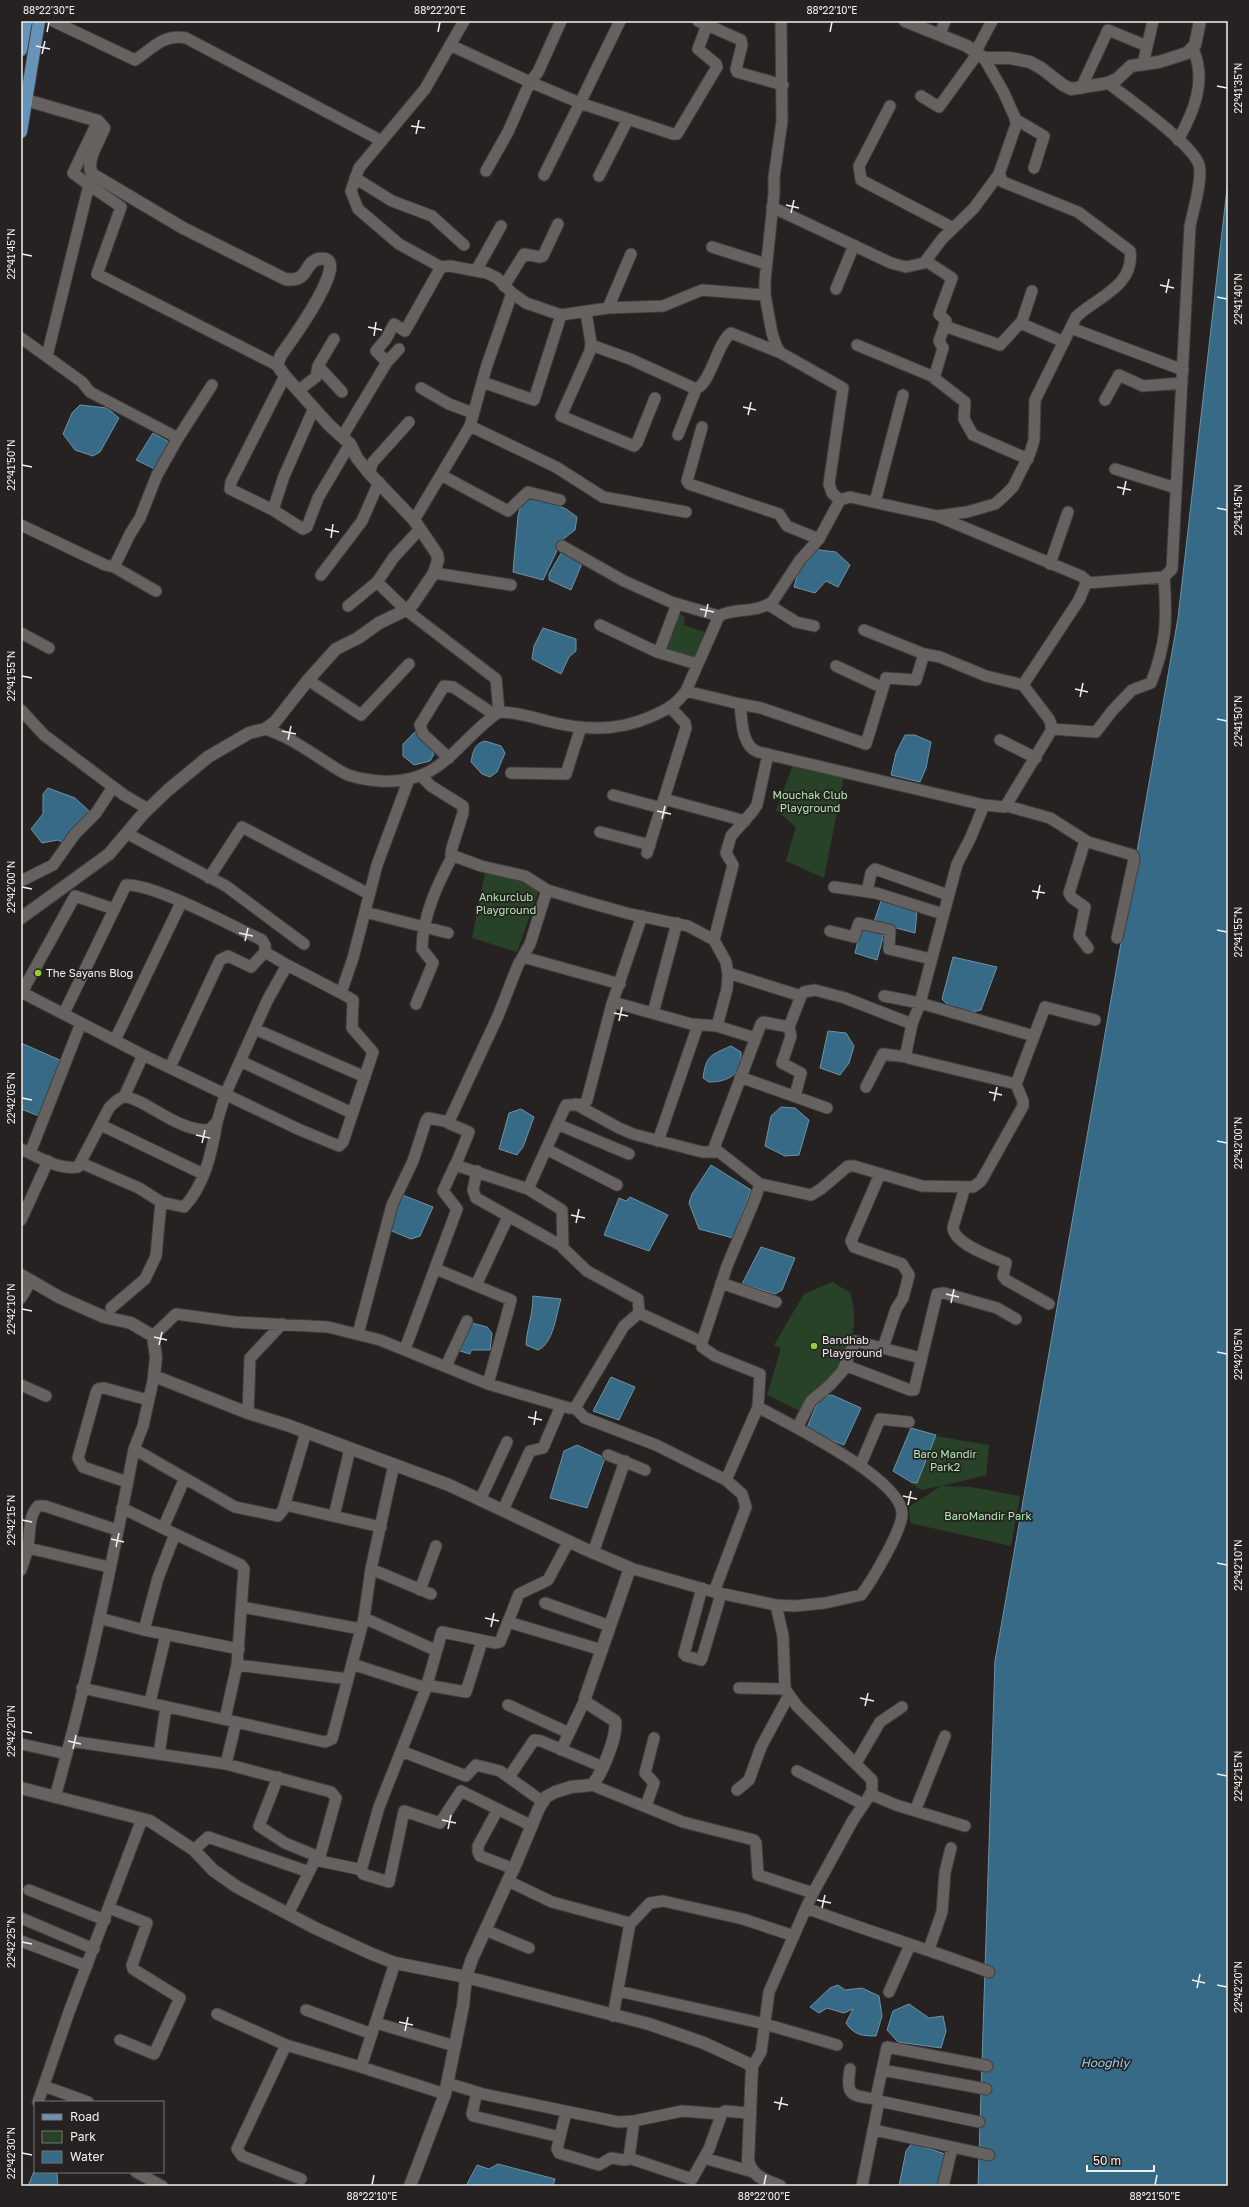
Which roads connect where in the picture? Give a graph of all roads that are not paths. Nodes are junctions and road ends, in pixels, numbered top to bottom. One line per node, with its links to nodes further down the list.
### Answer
1 (26, 21): 19 (main road)
2 (40, 21): 27 (main road)
3 (53, 21): 35 (street)
4 (464, 21): 16 (street)
5 (561, 21): 22 (street)
6 (620, 21): 28 (street)
7 (781, 21): 24 (street)
8 (905, 21): 15 (street)
9 (946, 21): 15 (street)
10 (992, 21): 20 (street)
11 (1153, 21): 17 (street)
12 (1200, 21): 18 (street)
13 (703, 23): 14 (street); 30 (street)
14 (724, 26): 24 (street)
15 (940, 34): 20 (street)
16 (450, 45): 22 (street); 35 (street)
17 (1147, 46): 21 (street); 25 (street)
18 (1193, 49): 21 (street); 34 (street)
19 (21, 50)
20 (980, 54): 25 (street); 26 (street); 31 (street)
21 (1143, 64): 23 (street)
22 (530, 82): 28 (street); 37 (street)
23 (1108, 83): 25 (street); 34 (street)
24 (783, 85): 43 (street)
25 (1081, 88)
26 (921, 96)
27 (26, 100): 32 (street); 33 (main road)
28 (580, 103): 30 (street); 39 (street)
29 (890, 106): 46 (street)
30 (628, 119): 40 (street)
31 (1016, 119): 36 (street); 38 (street)
32 (98, 121): 42 (street); 74 (street)
33 (21, 132)
34 (1178, 140): 76 (street)
35 (382, 141): 41 (street)
36 (1034, 168)
37 (486, 172)
38 (999, 174): 46 (street); 64 (street)
39 (544, 175)
40 (599, 176)
41 (355, 178): 47 (street); 53 (street)
42 (89, 185): 72 (street); 74 (street)
43 (772, 207): 48 (street); 52 (street)
44 (558, 224): 55 (street)
45 (501, 226): 54 (street)
46 (953, 228): 51 (street)
47 (464, 245)
48 (854, 245): 51 (street); 56 (street)
49 (712, 247): 52 (street)
50 (631, 254): 59 (street)
51 (926, 261): 63 (street)
52 (766, 264): 58 (street)
53 (441, 267): 54 (street); 73 (street)
54 (477, 269): 55 (street)
55 (508, 289): 61 (street); 79 (street)
56 (836, 289)
57 (1032, 291): 62 (street)
58 (765, 295): 59 (street); 71 (street)
59 (608, 308): 60 (street)
60 (586, 312): 61 (street); 68 (street)
61 (561, 314): 79 (street)
62 (1020, 324): 63 (street); 67 (street)
63 (944, 326): 78 (street)
64 (1071, 328): 67 (street); 76 (street)
65 (21, 338): 72 (street)
66 (334, 339): 75 (street)
67 (1064, 342): 97 (street)
68 (591, 345): 83 (street); 87 (street)
69 (857, 345): 78 (street)
70 (399, 349): 73 (street)
71 (781, 353): 83 (street); 104 (street)
72 (47, 356): 95 (street)
73 (388, 362): 96 (street)
74 (277, 365): 77 (street)
75 (318, 366): 84 (street); 85 (street)
76 (1183, 370): 80 (street)
77 (285, 376): 84 (street); 106 (street)
78 (934, 377): 97 (street)
79 (482, 382): 90 (street)
80 (1182, 383): 88 (street); 102 (street)
81 (212, 385): 95 (street)
82 (421, 388): 90 (street)
83 (696, 389): 94 (street)
84 (299, 390): 89 (street)
85 (342, 392)
86 (902, 395): 105 (street)
87 (655, 398)
88 (1104, 400)
89 (314, 408): 96 (street); 106 (street)
90 (473, 413): 92 (street)
91 (409, 422): 99 (street)
92 (470, 426): 100 (street); 107 (street)
93 (702, 427): 112 (street)
94 (678, 435)
95 (178, 438): 115 (street)
96 (346, 440): 99 (street); 106 (street)
97 (1028, 459): 109 (street)
98 (1114, 470): 102 (street)
99 (369, 473): 101 (street)
100 (441, 475): 103 (street); 111 (street)
101 (379, 482): 111 (street); 117 (street)
102 (1176, 488): 118 (street)
103 (560, 500)
104 (840, 500): 105 (street); 112 (street)
105 (875, 502): 109 (street)
106 (273, 510)
107 (686, 512)
108 (1068, 512): 114 (street)
109 (937, 516): 114 (street)
110 (21, 524): 115 (street)
111 (417, 524): 116 (street); 119 (street)
112 (819, 539): 124 (street)
113 (562, 546): 123 (street)
114 (1050, 564): 120 (street)
115 (114, 567): 122 (street)
116 (434, 573): 121 (street); 126 (street)
117 (321, 575)
118 (1164, 577): 120 (street); 148 (street)
119 (377, 582): 125 (street); 126 (street)
120 (1087, 583): 139 (street)
121 (511, 585)
122 (156, 591)
123 (676, 604): 127 (street); 133 (street)
124 (769, 605): 127 (street); 129 (street)
125 (348, 606)
126 (406, 610): 138 (street); 145 (street)
127 (719, 616): 136 (street)
128 (600, 625): 133 (street)
129 (814, 626)
130 (864, 630): 134 (street)
131 (21, 633): 132 (street)
132 (48, 648)
133 (659, 652): 136 (street)
134 (924, 654): 139 (street); 140 (street)
135 (409, 664): 138 (street)
136 (697, 664): 141 (street)
137 (836, 666): 140 (street)
138 (308, 680): 146 (street)
139 (1024, 686): 148 (street)
140 (883, 688): 142 (street)
141 (686, 691): 142 (street); 143 (street)
142 (740, 704): 150 (street)
143 (671, 708): 147 (street); 158 (street)
144 (21, 710): 156 (street)
145 (497, 714): 147 (street); 151 (street); 151 (street)
146 (265, 728): 155 (street); 161 (street)
147 (581, 728): 153 (street)
148 (1051, 729): 152 (street)
149 (1000, 740): 152 (street)
150 (768, 754): 159 (street); 162 (street)
151 (449, 758): 154 (street)
152 (1036, 758): 160 (street)
153 (511, 773)
154 (421, 776): 155 (street); 166 (street)
155 (409, 779): 172 (street)
156 (113, 787): 161 (street); 168 (street)
157 (613, 795): 158 (street)
158 (662, 804): 162 (street); 163 (street)
159 (984, 805): 160 (street); 173 (street)
160 (1007, 806): 165 (street)
161 (148, 809): 164 (street)
162 (745, 821): 185 (street)
163 (600, 832)
164 (128, 834): 167 (street); 179 (street)
165 (1085, 841): 184 (street); 187 (street)
166 (453, 855): 170 (street); 181 (street)
167 (209, 878): 172 (street); 186 (street)
168 (21, 881)
169 (834, 887): 171 (street)
170 (547, 890): 178 (street); 189 (street)
171 (867, 892): 173 (street); 177 (street)
172 (369, 894): 176 (street)
173 (948, 895): 177 (street)
174 (181, 902): 175 (street); 188 (street); 212 (street)
175 (114, 909): 194 (street); 201 (street)
176 (364, 912): 181 (street); 195 (street)
177 (942, 914): 190 (street)
178 (642, 916): 180 (street); 193 (street)
179 (21, 918)
180 (677, 923): 185 (street); 202 (street)
181 (425, 927): 183 (street); 200 (street)
182 (830, 932): 190 (street)
183 (448, 933)
184 (1117, 938)
185 (714, 940): 192 (street)
186 (304, 944)
187 (1088, 948)
188 (265, 952): 191 (street); 216 (street)
189 (523, 957): 193 (street); 228 (street)
190 (931, 959): 199 (street)
191 (287, 965): 195 (street); 209 (street)
192 (728, 972): 196 (street); 207 (street)
193 (620, 984): 198 (street)
194 (21, 992): 201 (street)
195 (341, 993): 217 (street)
196 (801, 996): 205 (street); 208 (street)
197 (884, 996): 199 (street)
198 (613, 1002): 202 (street); 224 (street)
199 (920, 1003): 205 (street); 210 (street)
200 (416, 1004)
201 (64, 1013): 204 (street)
202 (653, 1013): 206 (street)
203 (1095, 1020): 210 (street)
204 (81, 1023): 212 (street); 233 (street)
205 (912, 1024): 214 (street)
206 (698, 1025): 207 (street); 231 (street)
207 (717, 1026): 211 (street)
208 (789, 1027): 211 (street); 222 (street)
209 (255, 1029): 215 (street); 217 (street)
210 (1034, 1036): 219 (street)
211 (755, 1038): 218 (street)
212 (115, 1040): 213 (street)
213 (143, 1055): 216 (street); 223 (street)
214 (907, 1057): 219 (street); 220 (street)
215 (240, 1061): 221 (street); 226 (street)
216 (170, 1067): 221 (street)
217 (364, 1077): 226 (street)
218 (740, 1077): 222 (street); 234 (street)
219 (1016, 1084): 244 (street)
220 (866, 1087)
221 (225, 1094): 226 (street); 227 (street)
222 (795, 1096): 225 (street)
223 (124, 1097): 227 (street); 230 (street)
224 (574, 1104): 229 (street); 231 (street)
225 (827, 1108)
226 (352, 1112)
227 (217, 1122): 240 (street)
228 (449, 1122): 238 (street); 262 (street)
229 (557, 1124): 232 (street); 235 (street)
230 (101, 1125): 237 (street); 240 (street)
231 (658, 1141): 234 (street)
232 (546, 1149): 243 (street); 245 (street)
233 (25, 1151): 236 (street)
234 (718, 1152): 242 (street)
235 (629, 1154)
236 (48, 1161): 237 (street); 248 (street)
237 (80, 1163): 246 (street)
238 (456, 1164): 239 (street); 250 (street)
239 (477, 1171): 245 (street); 247 (street)
240 (203, 1174): 246 (street)
241 (880, 1174): 242 (street); 244 (street); 265 (street)
242 (760, 1184): 252 (street)
243 (617, 1185)
244 (965, 1187): 256 (street)
245 (528, 1189): 249 (street)
246 (161, 1202): 257 (street)
247 (508, 1217): 249 (street); 253 (street)
248 (21, 1220)
249 (562, 1246): 258 (street)
250 (436, 1269): 253 (street); 266 (street)
251 (26, 1278): 254 (street); 263 (street)
252 (721, 1283): 255 (street); 264 (street)
253 (476, 1285): 271 (street)
254 (21, 1298)
255 (776, 1302)
256 (1049, 1304)
257 (111, 1308)
258 (639, 1313): 264 (street); 277 (street)
259 (1016, 1319): 267 (street)
260 (467, 1321): 268 (street)
261 (282, 1324): 262 (street); 263 (street); 278 (street)
262 (358, 1334): 266 (street)
263 (153, 1336): 270 (street)
264 (702, 1342): 276 (street)
265 (883, 1348): 267 (street); 269 (street)
266 (405, 1349): 268 (street)
267 (921, 1358): 269 (street)
268 (446, 1366): 271 (street)
269 (844, 1367): 280 (street)
270 (154, 1376): 274 (street); 278 (street)
271 (488, 1384): 275 (street)
272 (21, 1385): 273 (street)
273 (46, 1396)
274 (148, 1400): 283 (street); 292 (street)
275 (561, 1406): 277 (street); 296 (street)
276 (758, 1407): 280 (street); 291 (street)
277 (575, 1408): 291 (street)
278 (248, 1413): 281 (street)
279 (909, 1422): 288 (street)
280 (797, 1428): 288 (street)
281 (306, 1432): 284 (street); 294 (street)
282 (507, 1442): 293 (street)
283 (134, 1449): 290 (street); 292 (street)
284 (350, 1449): 287 (street); 297 (street)
285 (608, 1455): 286 (street)
286 (625, 1462): 289 (street); 306 (street)
287 (394, 1464): 293 (street); 298 (street)
288 (860, 1466): 316 (street)
289 (645, 1470)
290 (185, 1478): 294 (street); 299 (street)
291 (726, 1480): 313 (street)
292 (127, 1482): 295 (street)
293 (480, 1500): 296 (street)
294 (285, 1505): 297 (street)
295 (122, 1508): 299 (street); 301 (street)
296 (504, 1510): 303 (street)
297 (334, 1516): 298 (street)
298 (381, 1527): 309 (street)
299 (163, 1528): 302 (street)
300 (25, 1529): 301 (street); 305 (street)
301 (117, 1530): 307 (street)
302 (175, 1534): 317 (street); 322 (street)
303 (568, 1541): 306 (street); 319 (street)
304 (436, 1546): 312 (street)
305 (28, 1548): 307 (street); 310 (street)
306 (593, 1552): 308 (street)
307 (109, 1567): 318 (street)
308 (630, 1568): 311 (street); 321 (street)
309 (371, 1569): 312 (street); 320 (street)
310 (21, 1570)
311 (702, 1588): 313 (street); 313 (street)
312 (420, 1590): 314 (street)
313 (717, 1593): 316 (street)
314 (431, 1594)
315 (545, 1603): 321 (street)
316 (776, 1606): 334 (street)
317 (242, 1607): 320 (street); 325 (street)
318 (99, 1618): 322 (street); 332 (street)
319 (508, 1622): 324 (street); 327 (street)
320 (362, 1623): 326 (street); 328 (street)
321 (610, 1626): 327 (street)
322 (144, 1630): 323 (street)
323 (166, 1634): 325 (street); 336 (street)
324 (482, 1641): 326 (street); 331 (street)
325 (239, 1649): 329 (street)
326 (435, 1650): 331 (street)
327 (602, 1650): 335 (street)
328 (352, 1664): 330 (street); 331 (street)
329 (237, 1665): 330 (street); 340 (street)
330 (348, 1679): 340 (street)
331 (426, 1687): 347 (street)
332 (82, 1688): 336 (street); 344 (street)
333 (739, 1688): 334 (street)
334 (787, 1692): 350 (street); 358 (street)
335 (585, 1700): 341 (street); 352 (street)
336 (150, 1702): 338 (street)
337 (508, 1705): 341 (street)
338 (166, 1707): 340 (street); 349 (street)
339 (902, 1707): 350 (street)
340 (230, 1720): 351 (street)
341 (569, 1733): 346 (street)
342 (945, 1736): 365 (street)
343 (654, 1738): 363 (street)
344 (70, 1742): 348 (street); 349 (street)
345 (21, 1744): 348 (street)
346 (561, 1750): 352 (street); 355 (street)
347 (401, 1751): 355 (street); 372 (street)
348 (67, 1754): 360 (street)
349 (159, 1754): 351 (street)
350 (856, 1763): 359 (street)
351 (226, 1764): 354 (street)
352 (603, 1767): 356 (street)
353 (797, 1771): 362 (street)
354 (278, 1777): 371 (street); 371 (street)
355 (509, 1777): 361 (street)
356 (592, 1785): 361 (street); 363 (street)
357 (21, 1788): 360 (street)
358 (737, 1790)
359 (870, 1794): 362 (street); 365 (street)
360 (54, 1797): 366 (street)
361 (543, 1802): 367 (street)
362 (863, 1804): 377 (street)
363 (646, 1806): 377 (street)
364 (498, 1809): 367 (street); 372 (street); 373 (street)
365 (915, 1811): 368 (street)
366 (142, 1819): 370 (street); 378 (street)
367 (532, 1826): 373 (street)
368 (965, 1826)
369 (952, 1848): 390 (street)
370 (194, 1850): 374 (street); 380 (street)
371 (319, 1859): 372 (street); 374 (street)
372 (360, 1869)
373 (514, 1869): 375 (street)
374 (309, 1872): 380 (street)
375 (508, 1882): 383 (street); 384 (street)
376 (29, 1890): 382 (street)
377 (813, 1892): 379 (street)
378 (109, 1908): 382 (street); 403 (street)
379 (806, 1908): 385 (street); 387 (street)
380 (288, 1914): 391 (street)
381 (21, 1918): 389 (street)
382 (105, 1920): 389 (street)
383 (630, 1924): 385 (street); 395 (street)
384 (485, 1930): 388 (street); 394 (street)
385 (794, 1936): 401 (street)
386 (21, 1941): 392 (street)
387 (910, 1945): 390 (street); 396 (street)
388 (529, 1948)
389 (94, 1949): 392 (street)
390 (929, 1949): 393 (street)
391 (395, 1963): 394 (street); 400 (street)
392 (87, 1966): 412 (street)
393 (989, 1972)
394 (466, 1977): 399 (street); 406 (street)
395 (618, 1991): 399 (street); 401 (street)
396 (889, 1992)
397 (306, 2010): 402 (street)
398 (217, 2014): 404 (street)
399 (613, 2016): 409 (street)
400 (376, 2023): 402 (street); 406 (street)
401 (765, 2024): 405 (street); 409 (street)
402 (372, 2034): 408 (street)
403 (120, 2040)
404 (286, 2045): 408 (street); 432 (street)
405 (838, 2045)
406 (455, 2046): 413 (street)
407 (987, 2066): 411 (street)
408 (361, 2067): 413 (street)
409 (752, 2067): 420 (street)
410 (850, 2069): 416 (street)
411 (882, 2070): 414 (street); 416 (street)
412 (44, 2086): 417 (street); 418 (street)
413 (446, 2089): 415 (street); 434 (street)
414 (986, 2089)
415 (477, 2092): 419 (street); 425 (street)
416 (878, 2100): 423 (street); 424 (street)
417 (38, 2101)
418 (85, 2101)
419 (566, 2112): 422 (street); 425 (street)
420 (748, 2113): 421 (street); 430 (street)
421 (722, 2114): 422 (street); 428 (street)
422 (634, 2121): 429 (street)
423 (979, 2122)
424 (874, 2130): 426 (street); 436 (street)
425 (560, 2137): 429 (street)
426 (952, 2148): 427 (street); 437 (street)
427 (989, 2155)
428 (704, 2158): 429 (street); 430 (street)
429 (630, 2159)
430 (753, 2172): 435 (street)
431 (138, 2173): 433 (street)
432 (301, 2179)
433 (162, 2186)
434 (410, 2186)
435 (780, 2186)
436 (862, 2186)
437 (943, 2186)

